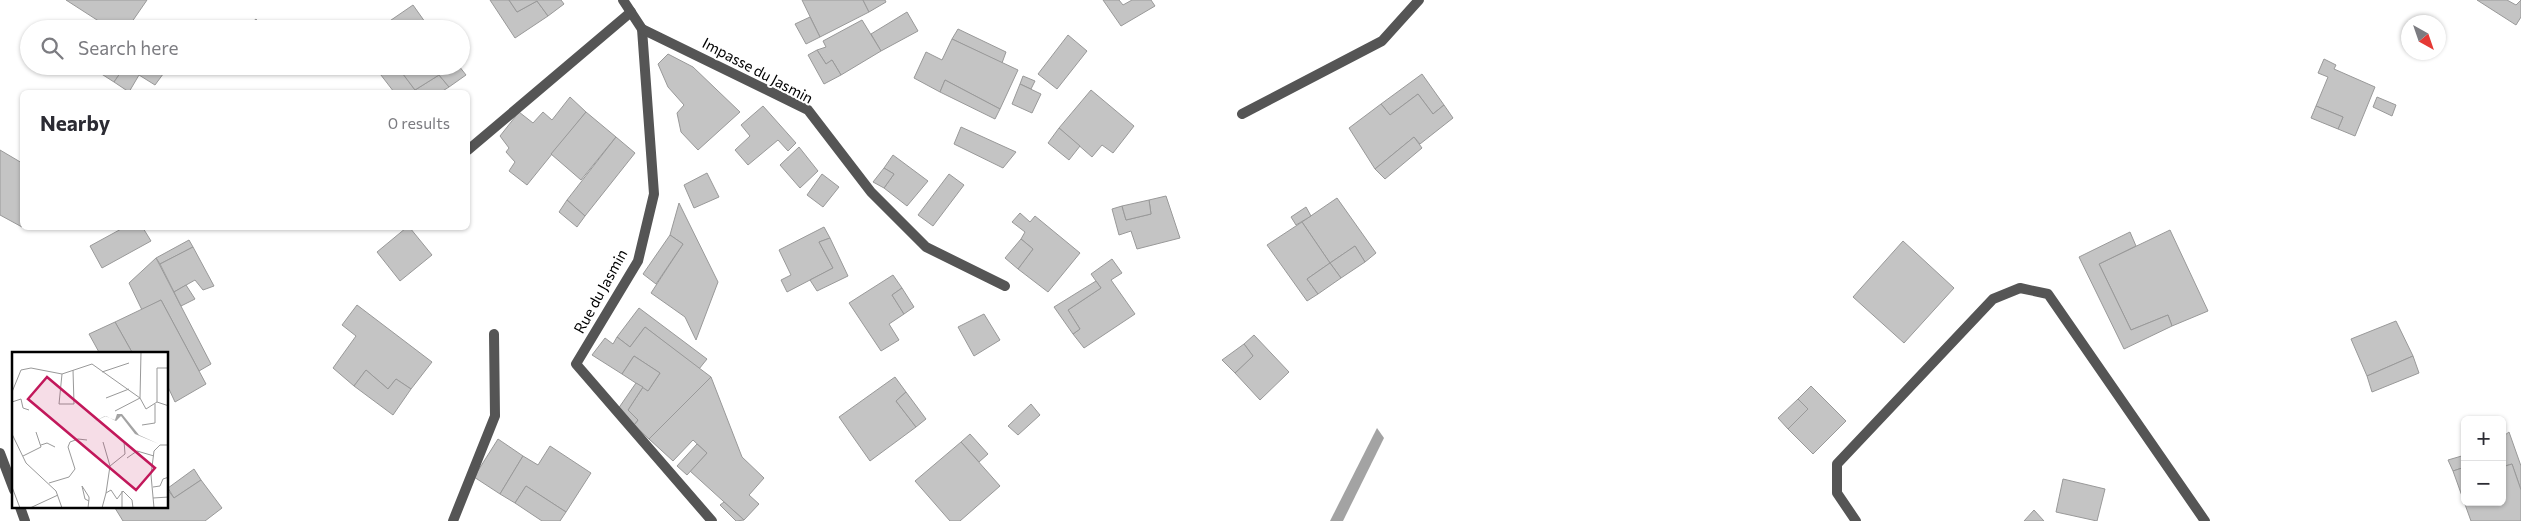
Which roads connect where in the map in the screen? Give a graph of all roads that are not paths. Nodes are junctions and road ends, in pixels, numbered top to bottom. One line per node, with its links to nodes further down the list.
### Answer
1 (623, 0): 3 (street, Rue du Jasmin)
2 (1419, 0): 5 (street)
3 (631, 12): 4 (street, Rue du Jasmin); 6 (street)
4 (642, 29): 7 (street, Impasse du Jasmin); 14 (street, Rue du Jasmin)
5 (1242, 114)
6 (470, 148)
7 (1004, 286)
8 (494, 334): 13 (street)
9 (0, 453): 10 (street)
10 (12, 485)
11 (20, 508): 12 (street)
12 (26, 521)
13 (453, 521)
14 (712, 521)
15 (1856, 521): 16 (street)
16 (2205, 521)

